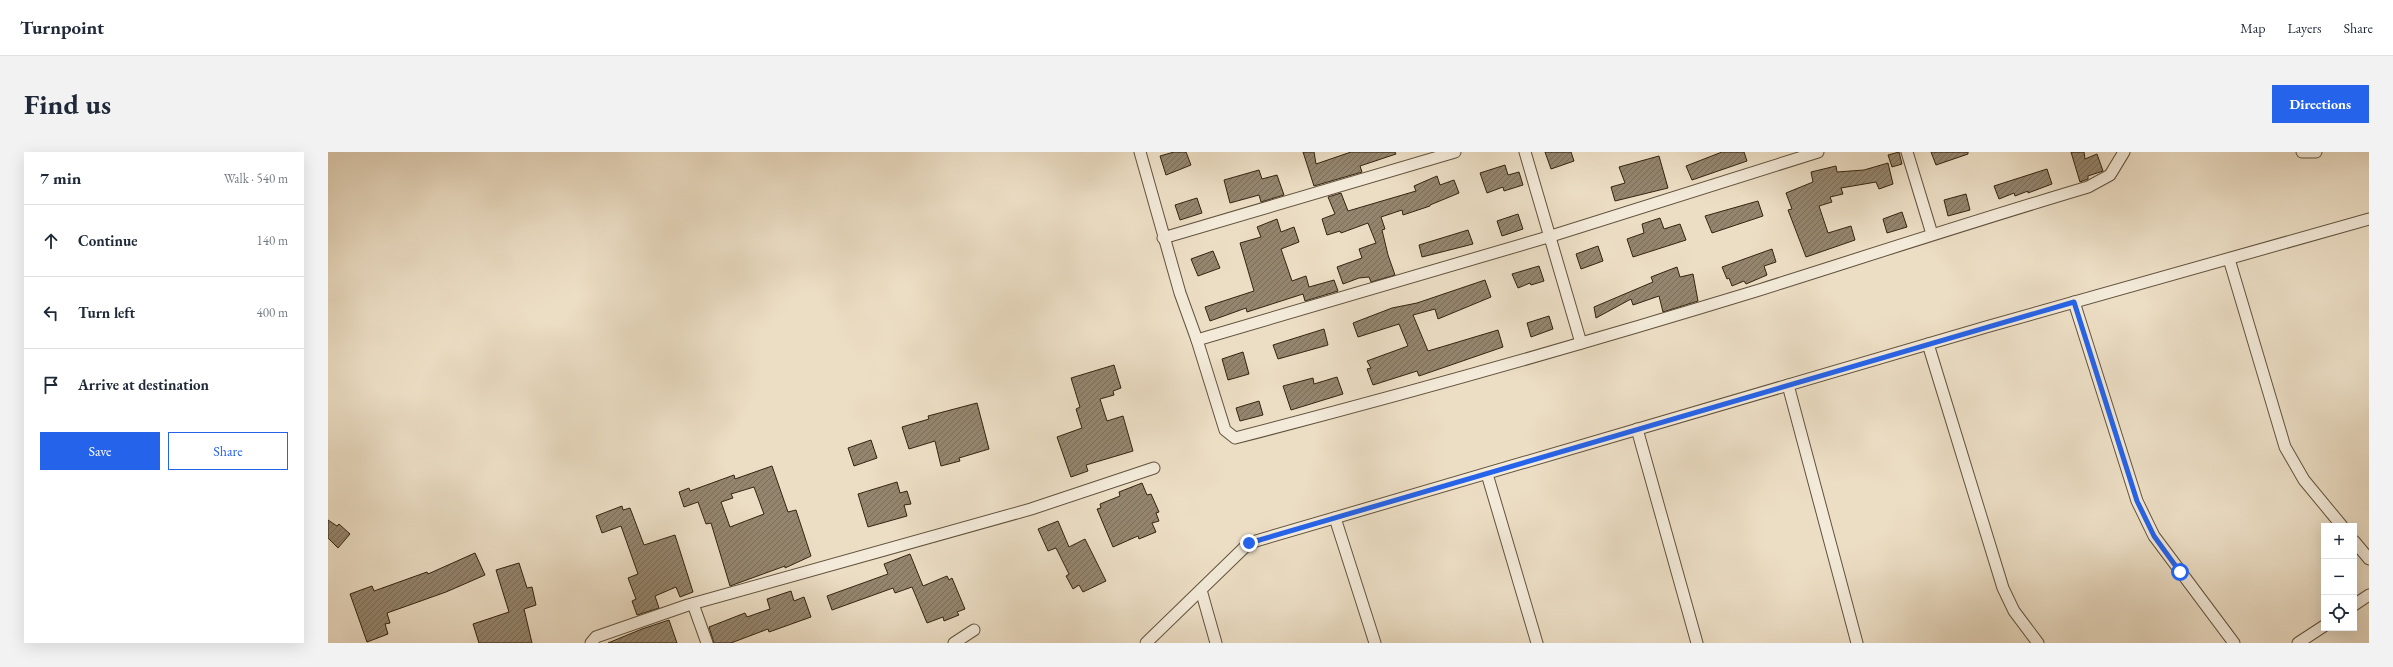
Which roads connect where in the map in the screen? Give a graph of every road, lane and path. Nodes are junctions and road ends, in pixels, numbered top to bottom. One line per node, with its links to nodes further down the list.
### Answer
1 (1140, 152): 12 (street)
2 (1455, 152): 12 (street)
3 (1525, 152): 11 (street)
4 (1818, 152): 11 (street)
5 (1907, 152): 10 (street)
6 (2124, 152): 10 (street)
7 (2302, 152): 8 (street)
8 (2316, 152)
9 (2369, 219): 13 (street)
10 (1932, 234): 16 (street)
11 (1548, 237): 15 (street); 16 (street)
12 (1164, 238): 15 (street)
13 (2229, 259): 14 (street); 23 (street)
14 (2074, 302): 17 (street); 42 (street)
15 (1197, 340): 16 (street)
16 (1581, 343)
17 (1928, 344): 18 (street); 41 (street)
18 (1788, 385): 19 (street); 40 (street)
19 (1637, 429): 21 (street); 39 (street)
20 (1154, 468): 29 (street)
21 (1487, 474): 22 (street); 38 (street)
22 (1335, 518): 26 (street); 37 (street)
23 (2340, 523)
24 (2357, 545): 25 (street)
25 (2369, 559)
26 (1200, 590): 35 (street); 36 (street)
27 (2369, 595): 28 (street)
28 (2357, 603)
29 (693, 604): 32 (street); 33 (street)
30 (2321, 628): 43 (street)
31 (974, 630): 34 (street)
32 (592, 643)
33 (707, 643)
34 (954, 643)
35 (1146, 643)
36 (1216, 643)
37 (1375, 643)
38 (1537, 643)
39 (1697, 643)
40 (1857, 643)
41 (2038, 643)
42 (2234, 643)
43 (2298, 643)

